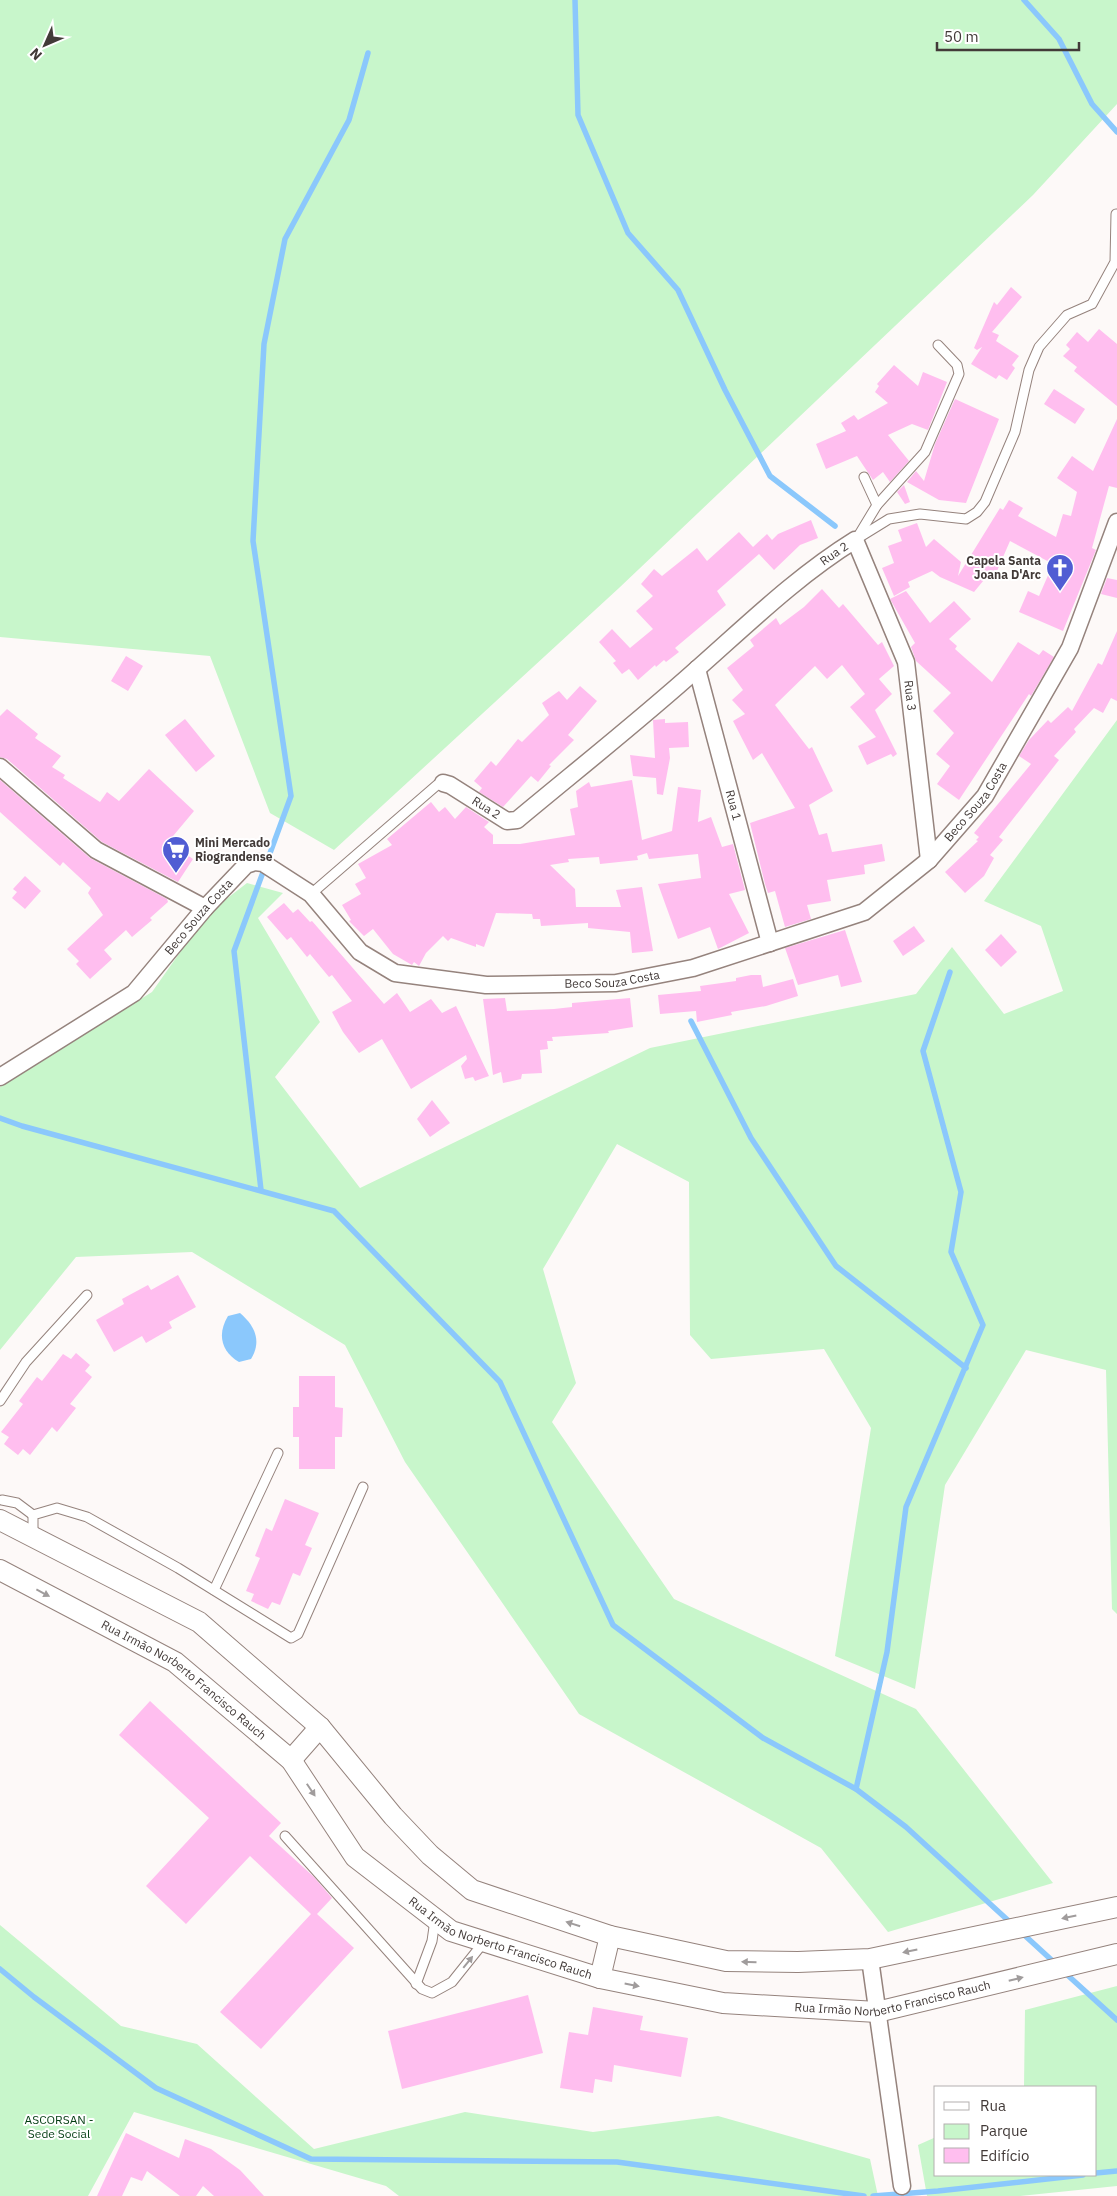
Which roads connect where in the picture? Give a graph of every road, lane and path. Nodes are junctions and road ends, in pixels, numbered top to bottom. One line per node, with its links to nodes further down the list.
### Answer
1 (1116, 214): 6 (lane, Rua 2)
2 (938, 345): 4 (lane)
3 (864, 477): 4 (lane)
4 (878, 505): 6 (lane)
5 (1117, 522): 10 (street, Beco Souza Costa)
6 (855, 540): 7 (street, Rua 2); 10 (street, Rua 3)
7 (697, 669): 9 (street, Rua 2); 13 (street, Rua 1)
8 (0, 767): 12 (street)
9 (443, 783): 11 (lane)
10 (928, 860): 13 (street, Beco Souza Costa)
11 (311, 894): 12 (street, Beco Souza Costa); 13 (street, Beco Souza Costa)
12 (205, 908): 14 (street, Beco Souza Costa)
13 (770, 943)
14 (0, 1077)
15 (87, 1295): 16 (lane)
16 (0, 1401)
17 (278, 1453): 24 (lane)
18 (363, 1486): 24 (lane)
19 (0, 1497): 20 (lane)
20 (33, 1515): 22 (lane); 24 (lane)
21 (0, 1520): 22 (street)
22 (33, 1537): 25 (street)
23 (0, 1570): 26 (street, Rua Irmão Norberto Francisco Rauch, one-way to 26)
24 (214, 1590)
25 (320, 1727): 26 (street); 30 (street, one-way to 25)
26 (291, 1760): 29 (street, Rua Irmão Norberto Francisco Rauch, one-way to 29)
27 (285, 1836): 35 (lane)
28 (1117, 1907): 33 (street, one-way to 33)
29 (435, 1920): 31 (street, Rua Irmão Norberto Francisco Rauch); 35 (lane)
30 (610, 1936): 33 (street, one-way to 30); 34 (street)
31 (484, 1942): 34 (street, Rua Irmão Norberto Francisco Rauch); 35 (lane, one-way to 31)
32 (1117, 1954): 36 (street, Rua Irmão Norberto Francisco Rauch, one-way to 32)
33 (870, 1960): 36 (street)
34 (600, 1978): 36 (street, Rua Irmão Norberto Francisco Rauch, one-way to 36)
35 (416, 1984)
36 (876, 2012): 37 (street)
37 (902, 2186)

